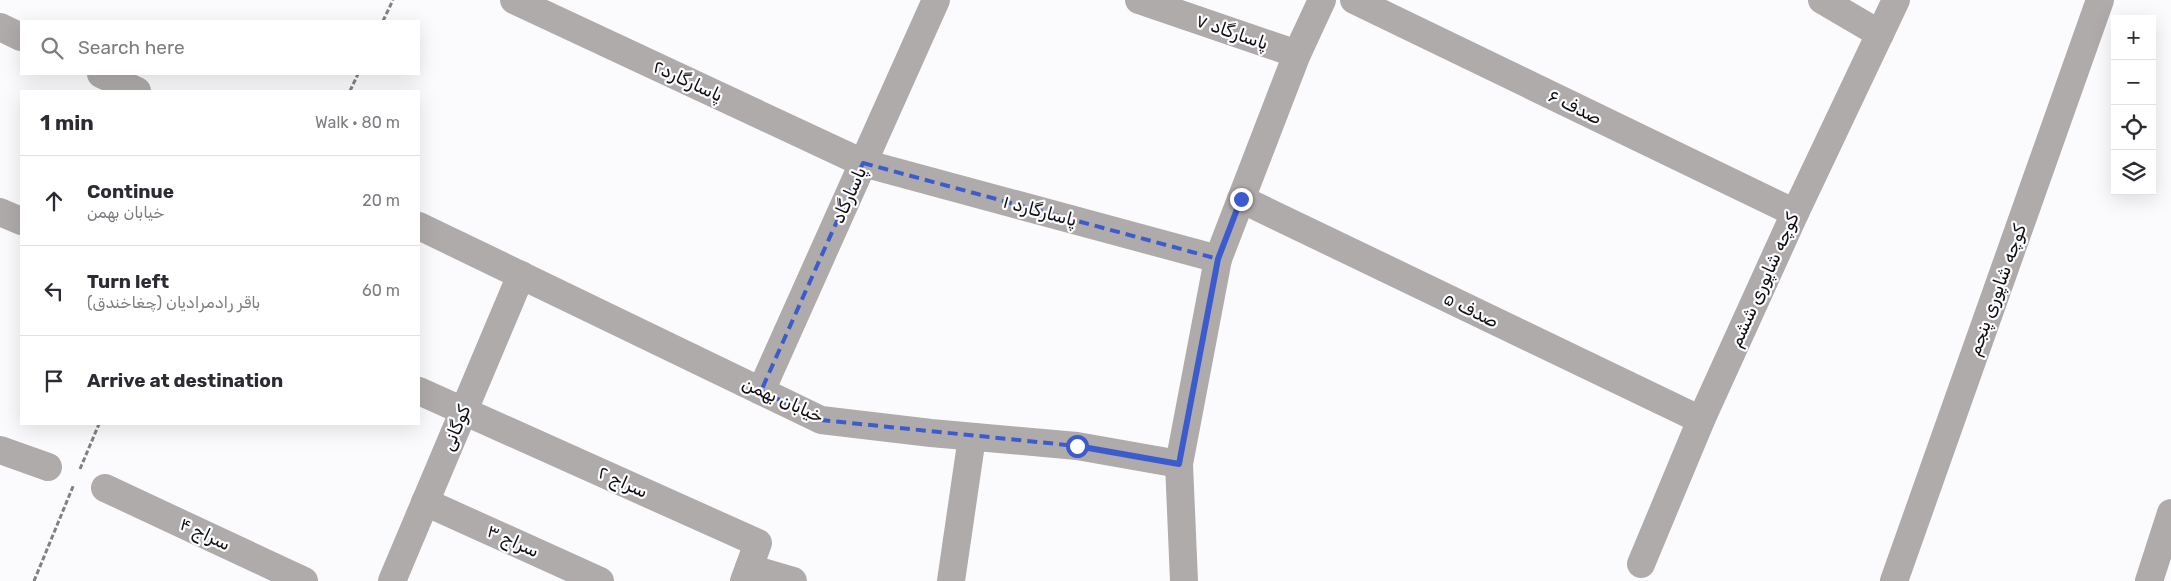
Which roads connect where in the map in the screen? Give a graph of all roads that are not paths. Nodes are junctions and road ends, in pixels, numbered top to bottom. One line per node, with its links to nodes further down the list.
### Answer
1 (514, 0): 15 (street, پاسارگارد۲)
2 (936, 0): 15 (street, پاسارگاد)
3 (1139, 0): 12 (street, پاسارگاد ۷)
4 (1322, 0): 12 (street)
5 (1354, 0): 18 (street, صدف ۶)
6 (1822, 0): 10 (street)
7 (1896, 0): 10 (street, کوچه شاپوری ششم)
8 (2100, 0): 42 (street, کوچه شاپوری پنجم)
9 (0, 27): 11 (street)
10 (1880, 34): 18 (street, کوچه شاپوری ششم)
11 (20, 37)
12 (1297, 54): 16 (street)
13 (103, 75): 14 (street)
14 (136, 90)
15 (863, 163): 21 (street, پاسارگارد ۱); 24 (street, پاسارگاد)
16 (1241, 199): 21 (street); 26 (street, صدف ۵)
17 (0, 212): 19 (street)
18 (1795, 213): 26 (street, کوچه شاپوری ششم)
19 (20, 221)
20 (420, 226): 22 (street, خیابان بهمن)
21 (1218, 259): 29 (street)
22 (521, 275): 24 (street, خیابان بهمن); 25 (street, کوگانی)
23 (420, 390): 25 (street)
24 (761, 391): 27 (street, خیابان بهمن)
25 (464, 410): 32 (street, کوگانی); 35 (street, سراج ۲)
26 (1701, 420): 34 (street, کوچه شاپوری ششم)
27 (972, 437): 29 (street, خیابان بهمن); 40 (street)
28 (0, 450): 30 (street)
29 (1179, 464): 41 (street)
30 (48, 467)
31 (106, 488): 36 (street, سراج ۴)
32 (425, 502): 37 (street, کوگانی); 38 (street, سراج ۳)
33 (2171, 513): 43 (street)
34 (1642, 564)
35 (747, 574): 39 (street)
36 (304, 581)
37 (392, 581)
38 (600, 581)
39 (793, 581)
40 (951, 581)
41 (1184, 581)
42 (1894, 581)
43 (2149, 581)

